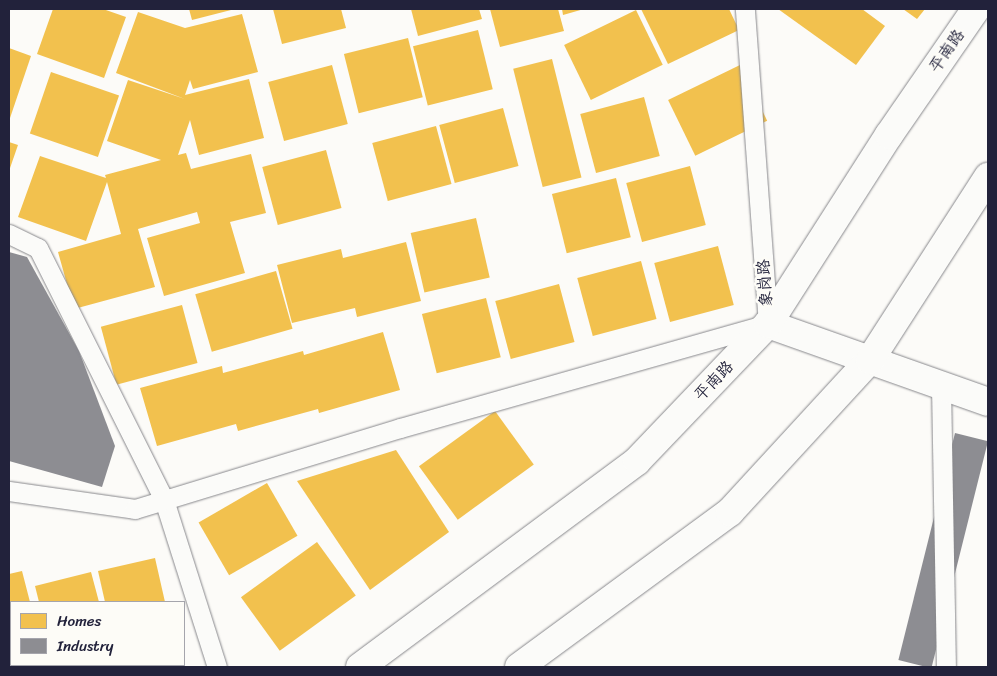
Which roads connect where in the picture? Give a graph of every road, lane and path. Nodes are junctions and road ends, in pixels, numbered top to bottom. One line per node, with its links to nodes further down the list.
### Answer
1 (745, 9): 5 (lane, 象岗路)
2 (976, 9): 5 (main road, 平南路)
3 (988, 177): 6 (main road)
4 (9, 234): 10 (lane)
5 (768, 324): 6 (main road, 象岗路); 10 (lane); 12 (main road, 平南路)
6 (870, 360): 7 (main road, 象岗路); 13 (main road)
7 (941, 385): 8 (main road, 象岗路); 14 (lane)
8 (988, 402)
9 (9, 492): 10 (lane)
10 (164, 500): 11 (lane)
11 (216, 667)
12 (360, 667)
13 (519, 667)
14 (946, 667)

